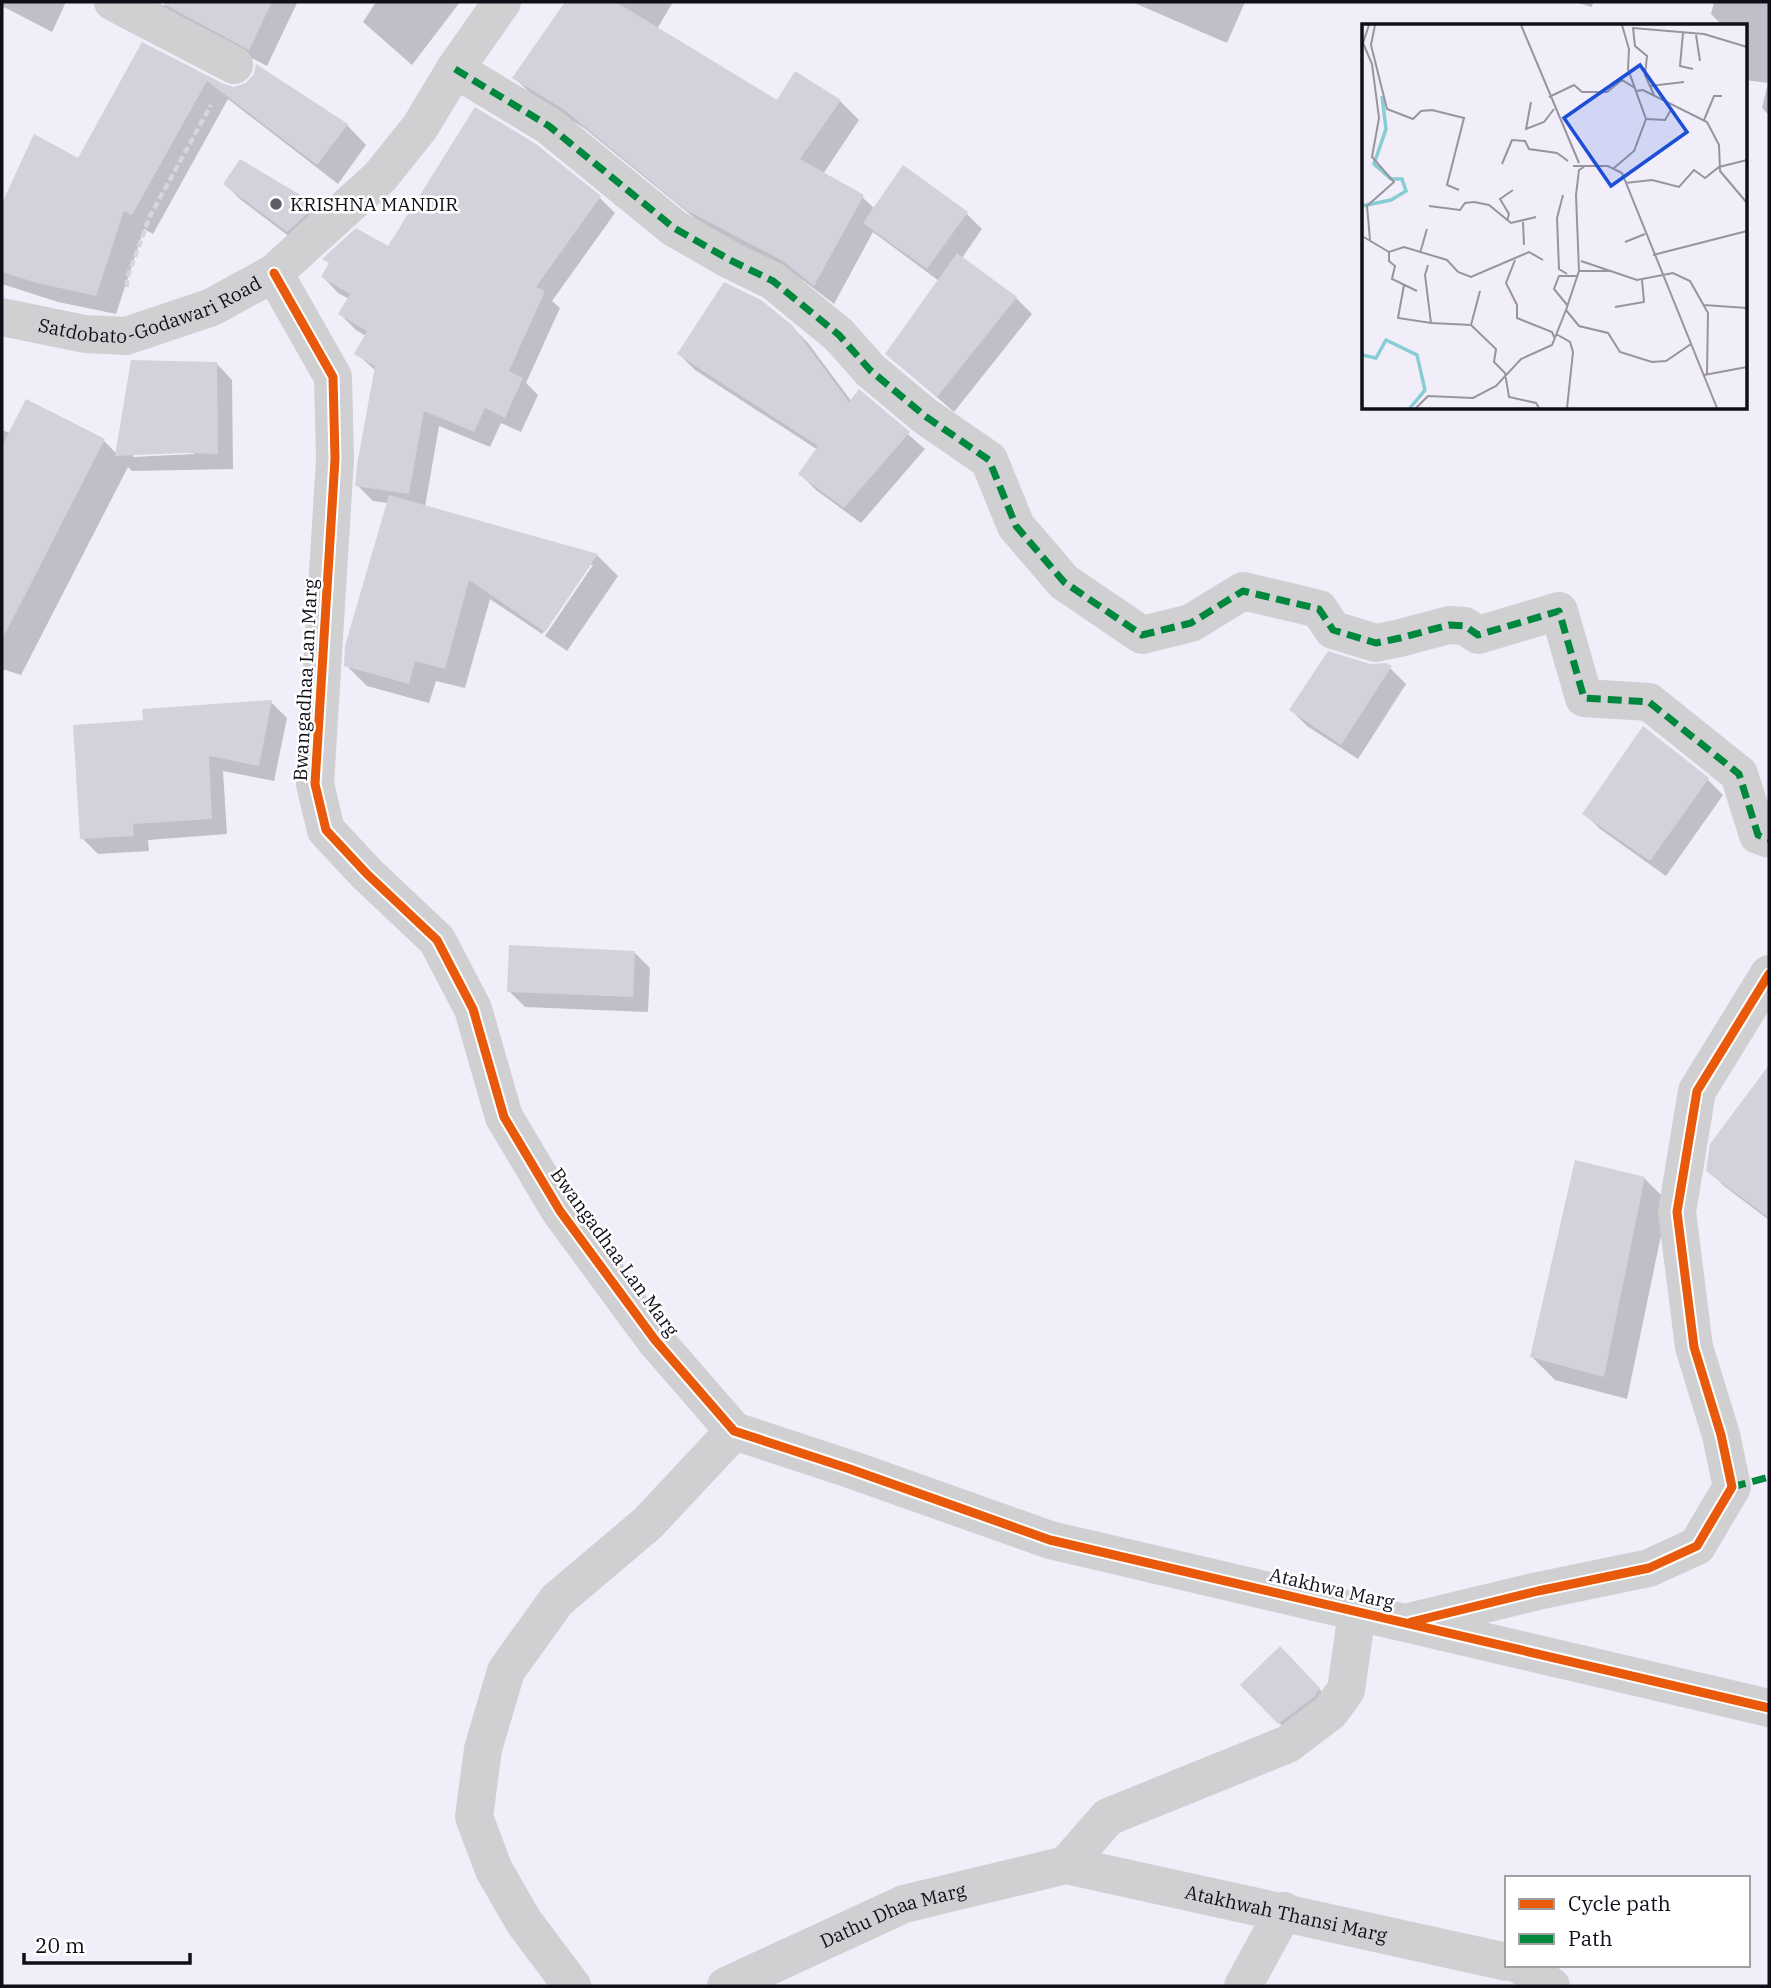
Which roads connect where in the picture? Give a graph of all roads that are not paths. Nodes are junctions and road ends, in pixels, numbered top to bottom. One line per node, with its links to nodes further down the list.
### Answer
1 (113, 2): 3 (street)
2 (502, 2): 4 (street, Satdobato-Godawari Road)
3 (234, 65)
4 (455, 69): 5 (street, Satdobato-Godawari Road); 7 (street)
5 (274, 273): 6 (street, Satdobato-Godawari Road); 9 (street, Bwangadhaa Lan Marg)
6 (2, 317)
7 (1769, 839)
8 (1769, 974): 11 (street)
9 (734, 1431): 10 (street, Atakhwa Marg); 17 (street)
10 (1357, 1612): 11 (street, Atakhwa Marg); 13 (street)
11 (1406, 1623): 12 (street, Atakhwa Marg)
12 (1769, 1709)
13 (1066, 1865): 14 (street, Atakhwah Thansi Marg); 18 (street, Dathu Dhaa Marg)
14 (1284, 1911): 15 (street, Atakhwah Thansi Marg); 19 (street)
15 (1505, 1962)
16 (1523, 1967): 20 (street)
17 (572, 1986)
18 (726, 1986)
19 (1243, 1986)
20 (1551, 1986)

